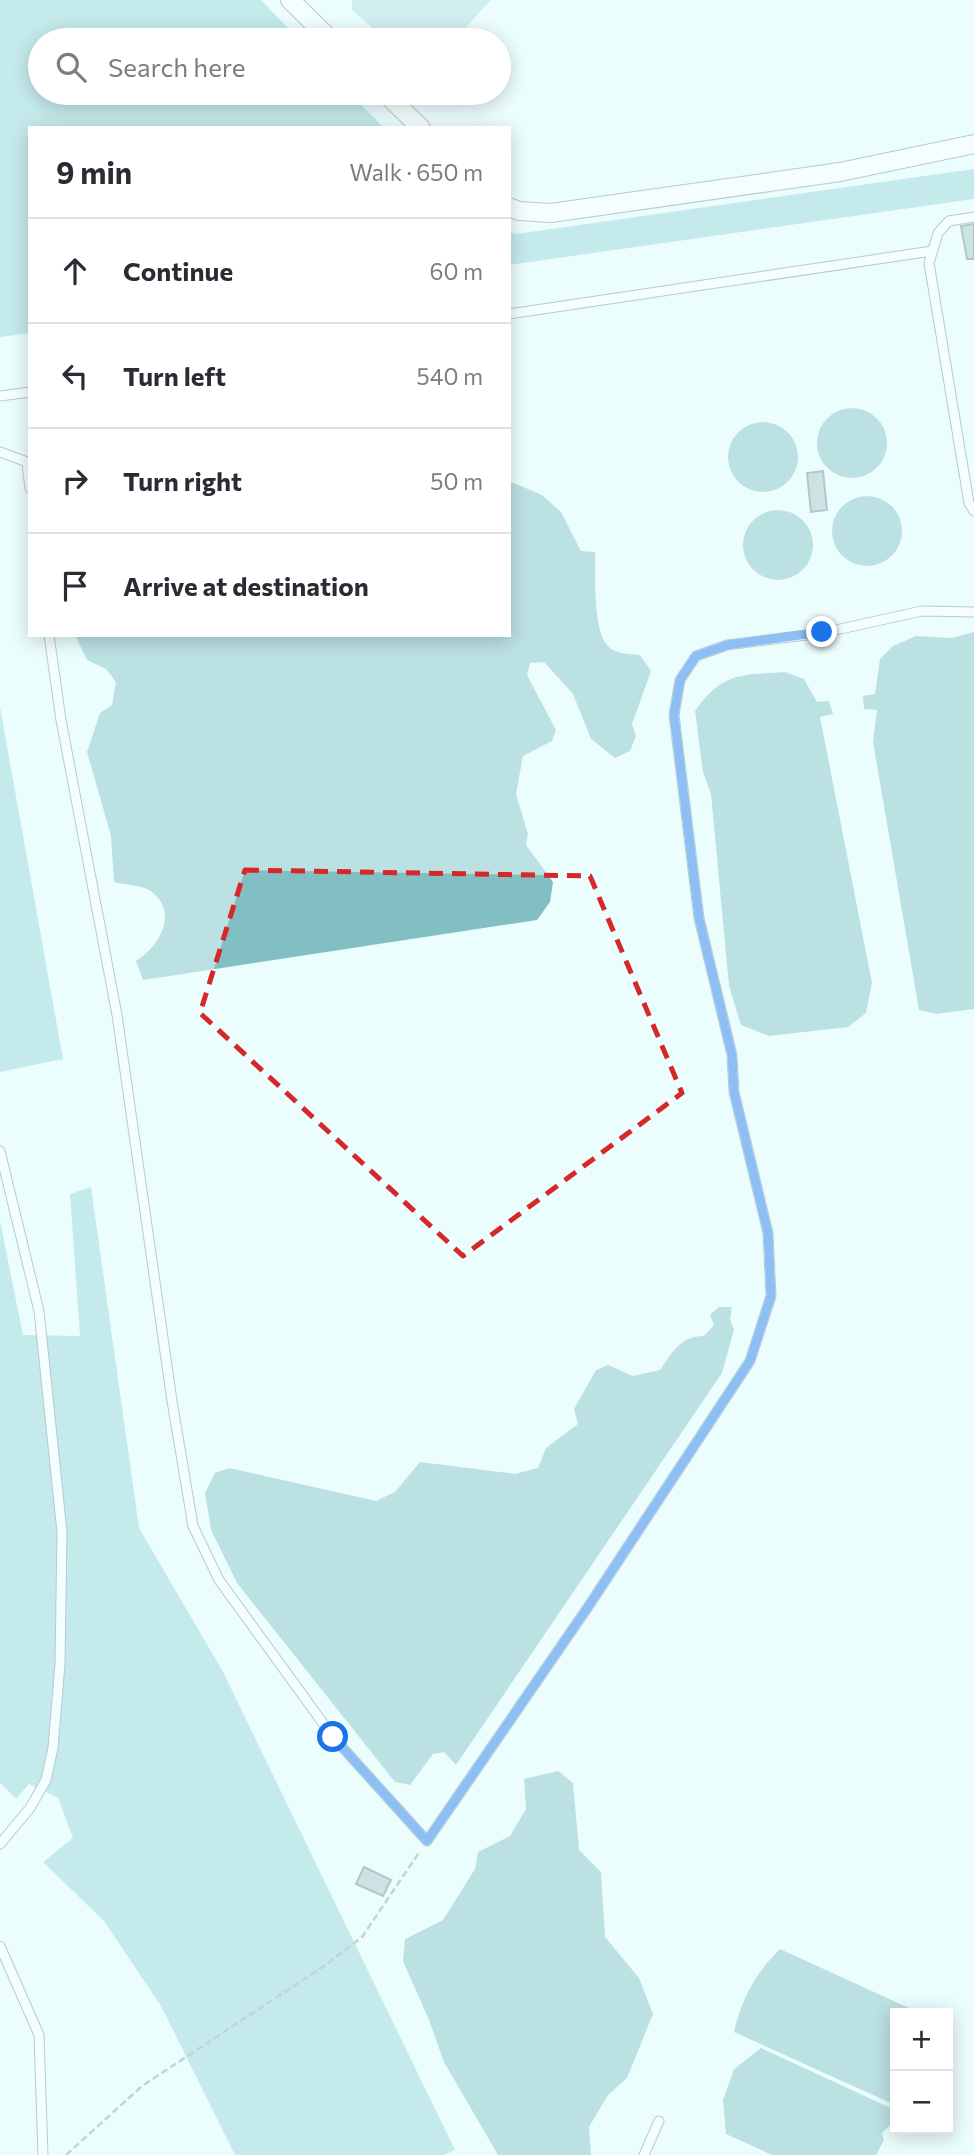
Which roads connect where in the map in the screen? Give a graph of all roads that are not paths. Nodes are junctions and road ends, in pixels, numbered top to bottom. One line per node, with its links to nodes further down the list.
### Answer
1 (290, 0): 2 (street)
2 (319, 28)
3 (397, 105): 4 (street)
4 (419, 126)
5 (974, 144): 6 (street)
6 (511, 208)
7 (974, 217): 8 (lane)
8 (932, 251): 9 (lane); 14 (lane)
9 (511, 314)
10 (28, 392): 11 (lane)
11 (0, 397)
12 (0, 452): 13 (lane)
13 (28, 463)
14 (974, 511)
15 (974, 612): 16 (lane)
16 (49, 637)
17 (0, 1151): 18 (lane)
18 (0, 1844)
19 (0, 1946): 21 (lane)
20 (659, 2121): 22 (lane)
21 (43, 2155)
22 (644, 2155)

